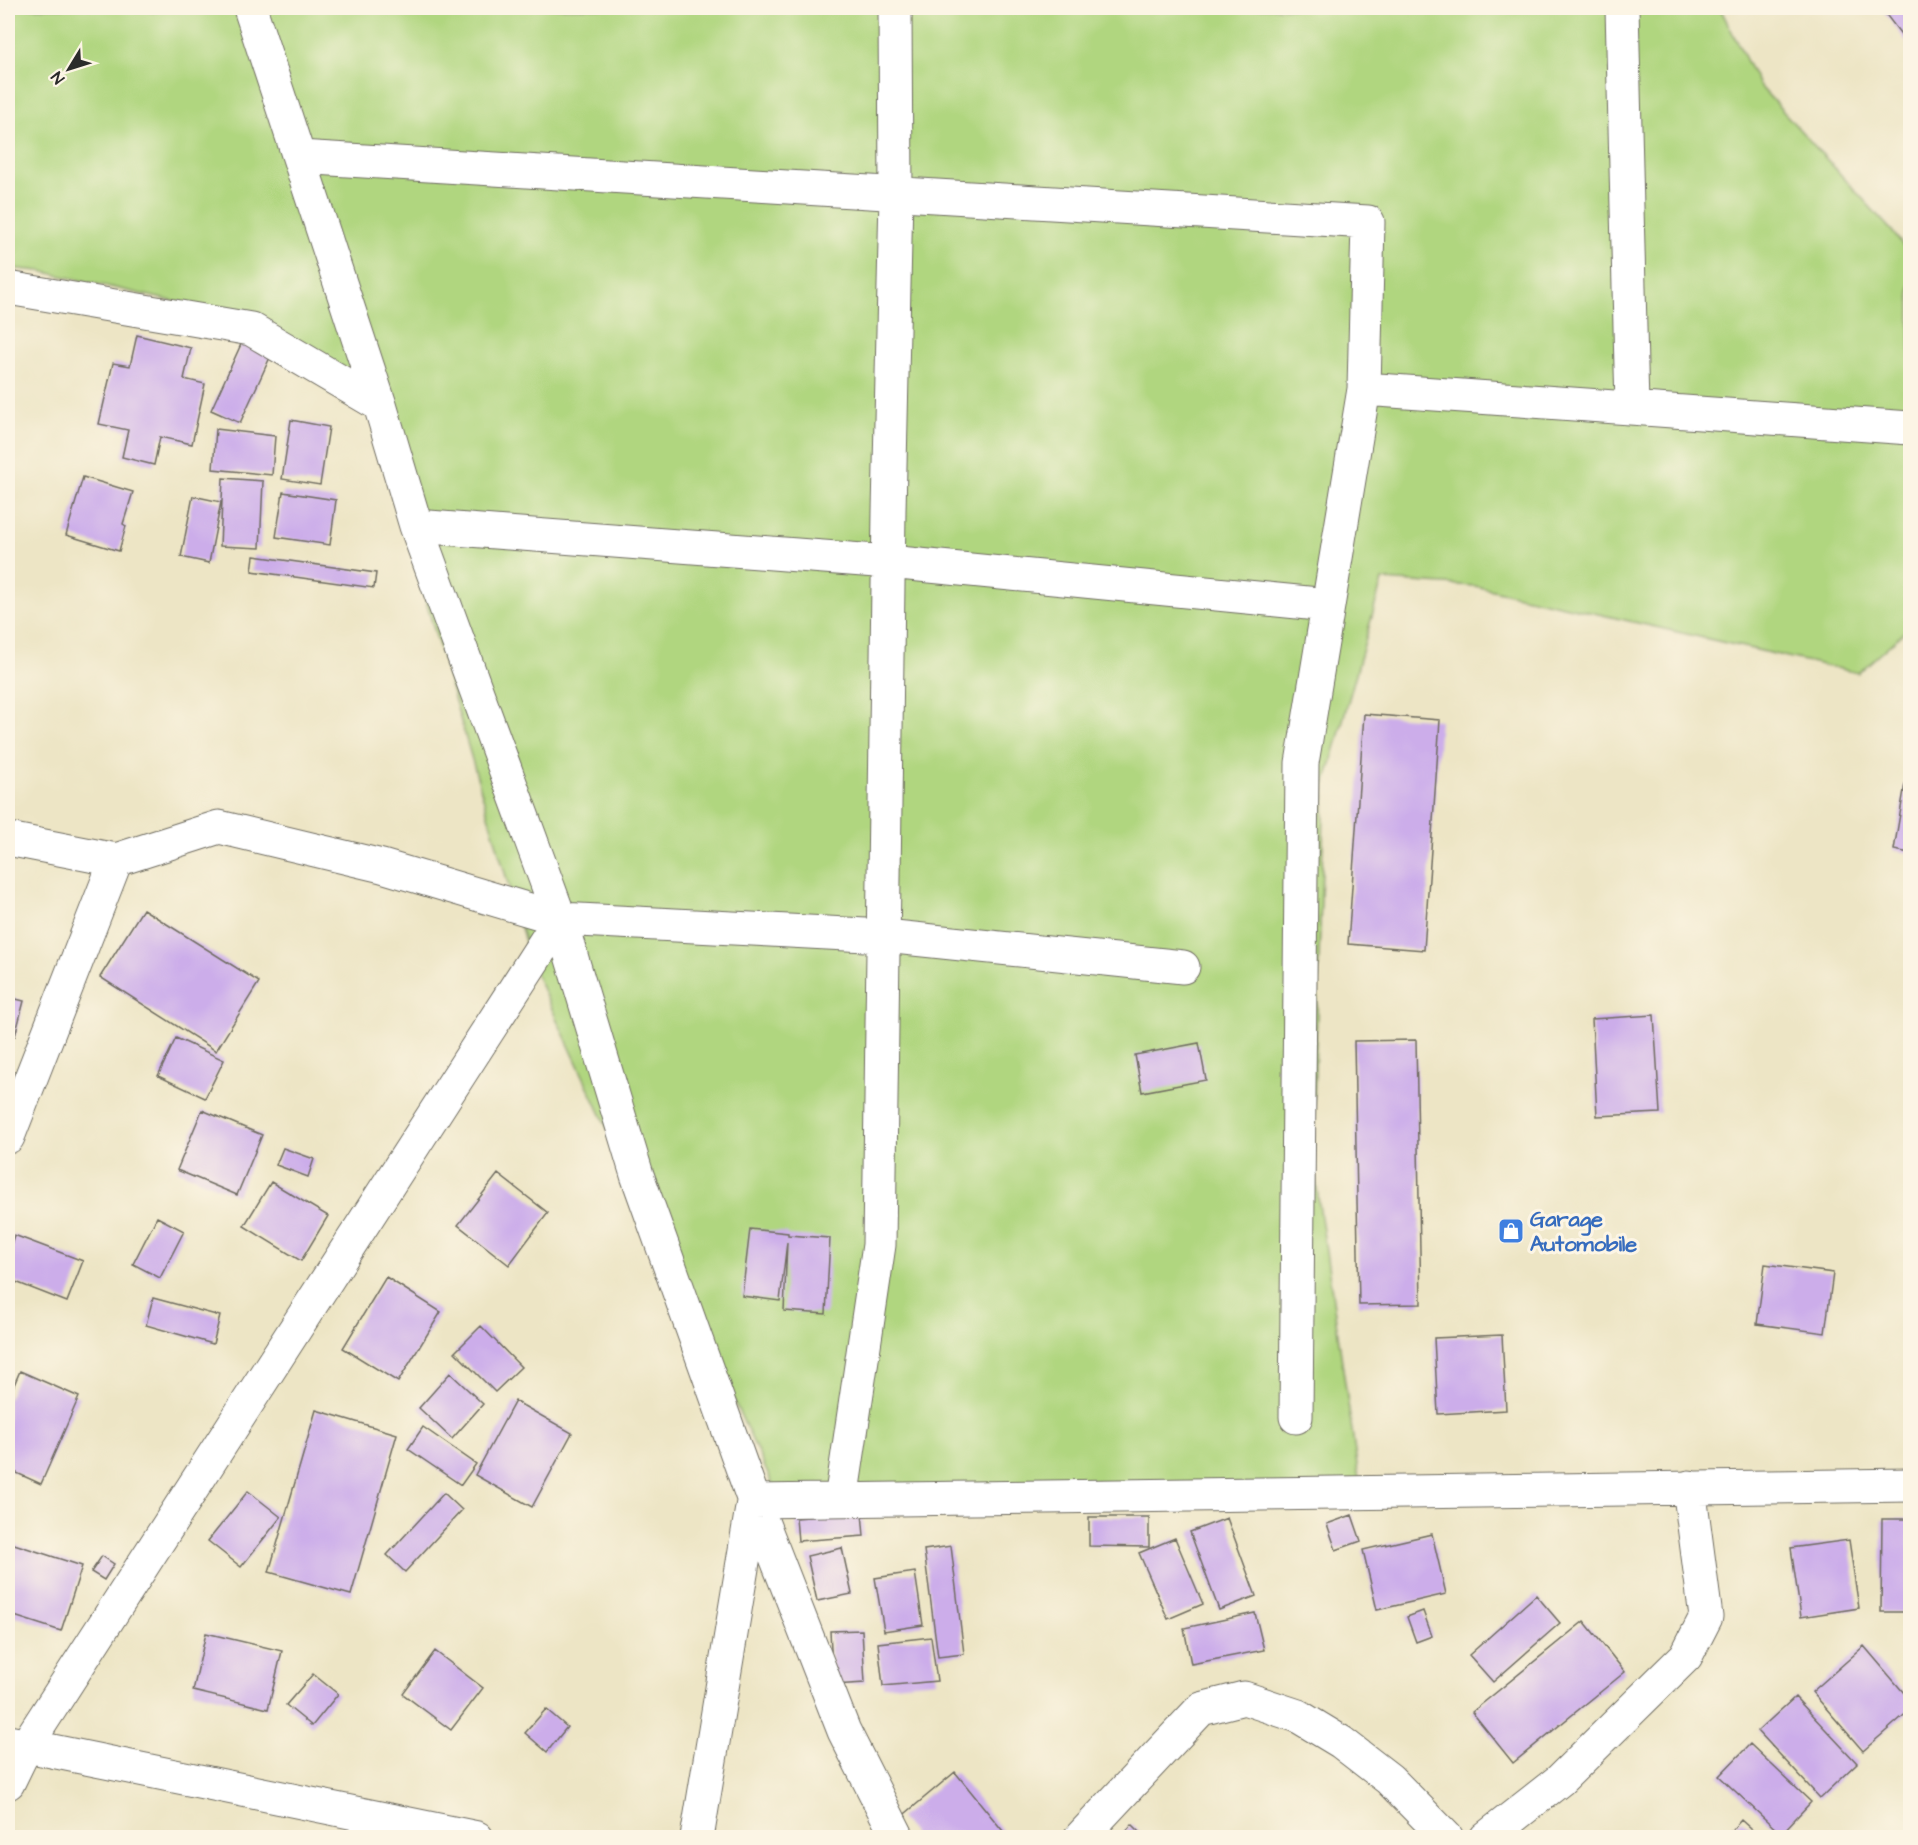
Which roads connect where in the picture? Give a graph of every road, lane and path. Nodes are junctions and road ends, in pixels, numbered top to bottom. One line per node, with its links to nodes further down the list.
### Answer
1 (250, 8): 4 (street)
2 (895, 8): 5 (street)
3 (1622, 8): 9 (street)
4 (299, 157): 5 (street); 8 (street)
5 (896, 195): 7 (street); 12 (street)
6 (8, 288): 8 (street)
7 (1364, 389): 9 (street); 13 (street)
8 (380, 405): 11 (street)
9 (1632, 407): 10 (street)
10 (1911, 428)
11 (416, 526): 12 (street); 16 (street)
12 (889, 562): 13 (street); 17 (street)
13 (1328, 605): 20 (street)
14 (8, 839): 15 (street)
15 (116, 860): 16 (street); 19 (street)
16 (560, 919): 17 (street); 24 (street); 25 (street)
17 (885, 936): 18 (street); 23 (street)
18 (1183, 967)
19 (8, 1137)
20 (1296, 1417)
21 (1911, 1485): 22 (street)
22 (1689, 1487): 23 (street); 32 (street)
23 (841, 1500): 24 (street)
24 (754, 1501): 28 (street); 29 (street)
25 (17, 1744): 26 (street); 27 (street)
26 (8, 1783)
27 (477, 1838)
28 (697, 1838)
29 (898, 1838)
30 (1080, 1838): 31 (street)
31 (1447, 1838)
32 (1486, 1838)

